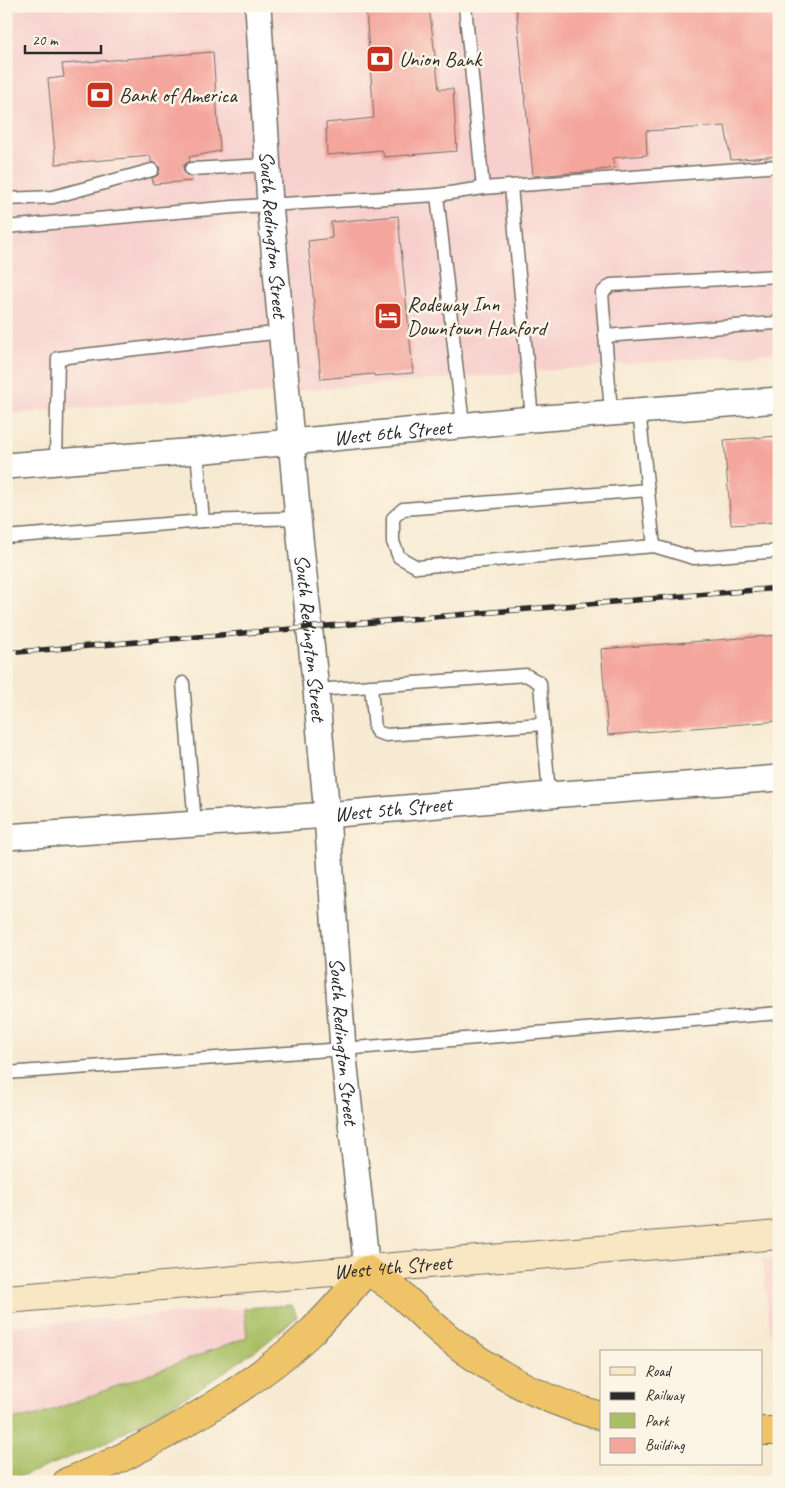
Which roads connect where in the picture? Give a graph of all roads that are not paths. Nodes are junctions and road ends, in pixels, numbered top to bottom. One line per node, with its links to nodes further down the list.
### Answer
1 (258, 6): 3 (street, South Redington Street)
2 (465, 6): 8 (lane)
3 (267, 165): 5 (lane); 11 (street, South Redington Street)
4 (779, 166): 7 (lane)
5 (191, 169)
6 (152, 170): 10 (lane)
7 (511, 186): 8 (lane); 20 (lane)
8 (483, 188): 9 (lane)
9 (437, 196): 11 (lane); 21 (lane)
10 (6, 199)
11 (270, 204): 12 (lane); 15 (street, South Redington Street)
12 (6, 227)
13 (779, 276): 16 (lane)
14 (779, 320): 16 (lane)
15 (282, 332): 22 (street, South Redington Street); 24 (lane)
16 (605, 336): 19 (lane)
17 (779, 400): 18 (street, West 6th Street)
18 (639, 410): 19 (street, West 6th Street); 26 (lane)
19 (611, 413): 20 (street, West 6th Street)
20 (532, 419): 21 (street, West 6th Street)
21 (463, 425): 22 (street, West 6th Street)
22 (290, 441): 23 (street, West 6th Street); 27 (street, South Redington Street)
23 (197, 451): 24 (street, West 6th Street); 28 (lane)
24 (56, 462): 25 (street, West 6th Street)
25 (6, 466)
26 (648, 490): 30 (lane); 30 (lane)
27 (298, 518): 28 (lane); 34 (street, South Redington Street)
28 (203, 521): 29 (lane)
29 (6, 536)
30 (654, 546): 31 (lane)
31 (779, 551)
32 (183, 683): 39 (lane)
33 (371, 687): 34 (lane); 35 (lane); 35 (lane)
34 (316, 690): 38 (street, South Redington Street)
35 (543, 724): 37 (lane)
36 (779, 778): 37 (street, West 5th Street)
37 (549, 795): 38 (street, West 5th Street)
38 (327, 815): 39 (street, West 5th Street); 42 (street, South Redington Street)
39 (194, 824): 40 (street, West 5th Street)
40 (6, 837)
41 (779, 1013): 42 (lane)
42 (343, 1049): 43 (lane); 45 (street, South Redington Street)
43 (6, 1073)
44 (779, 1235): 45 (main road, West 4th Street)
45 (367, 1270): 46 (main road, West 4th Street); 47 (highway); 50 (highway)
46 (6, 1299)
47 (600, 1416)
48 (762, 1431): 49 (highway)
49 (779, 1431)
50 (67, 1482)

